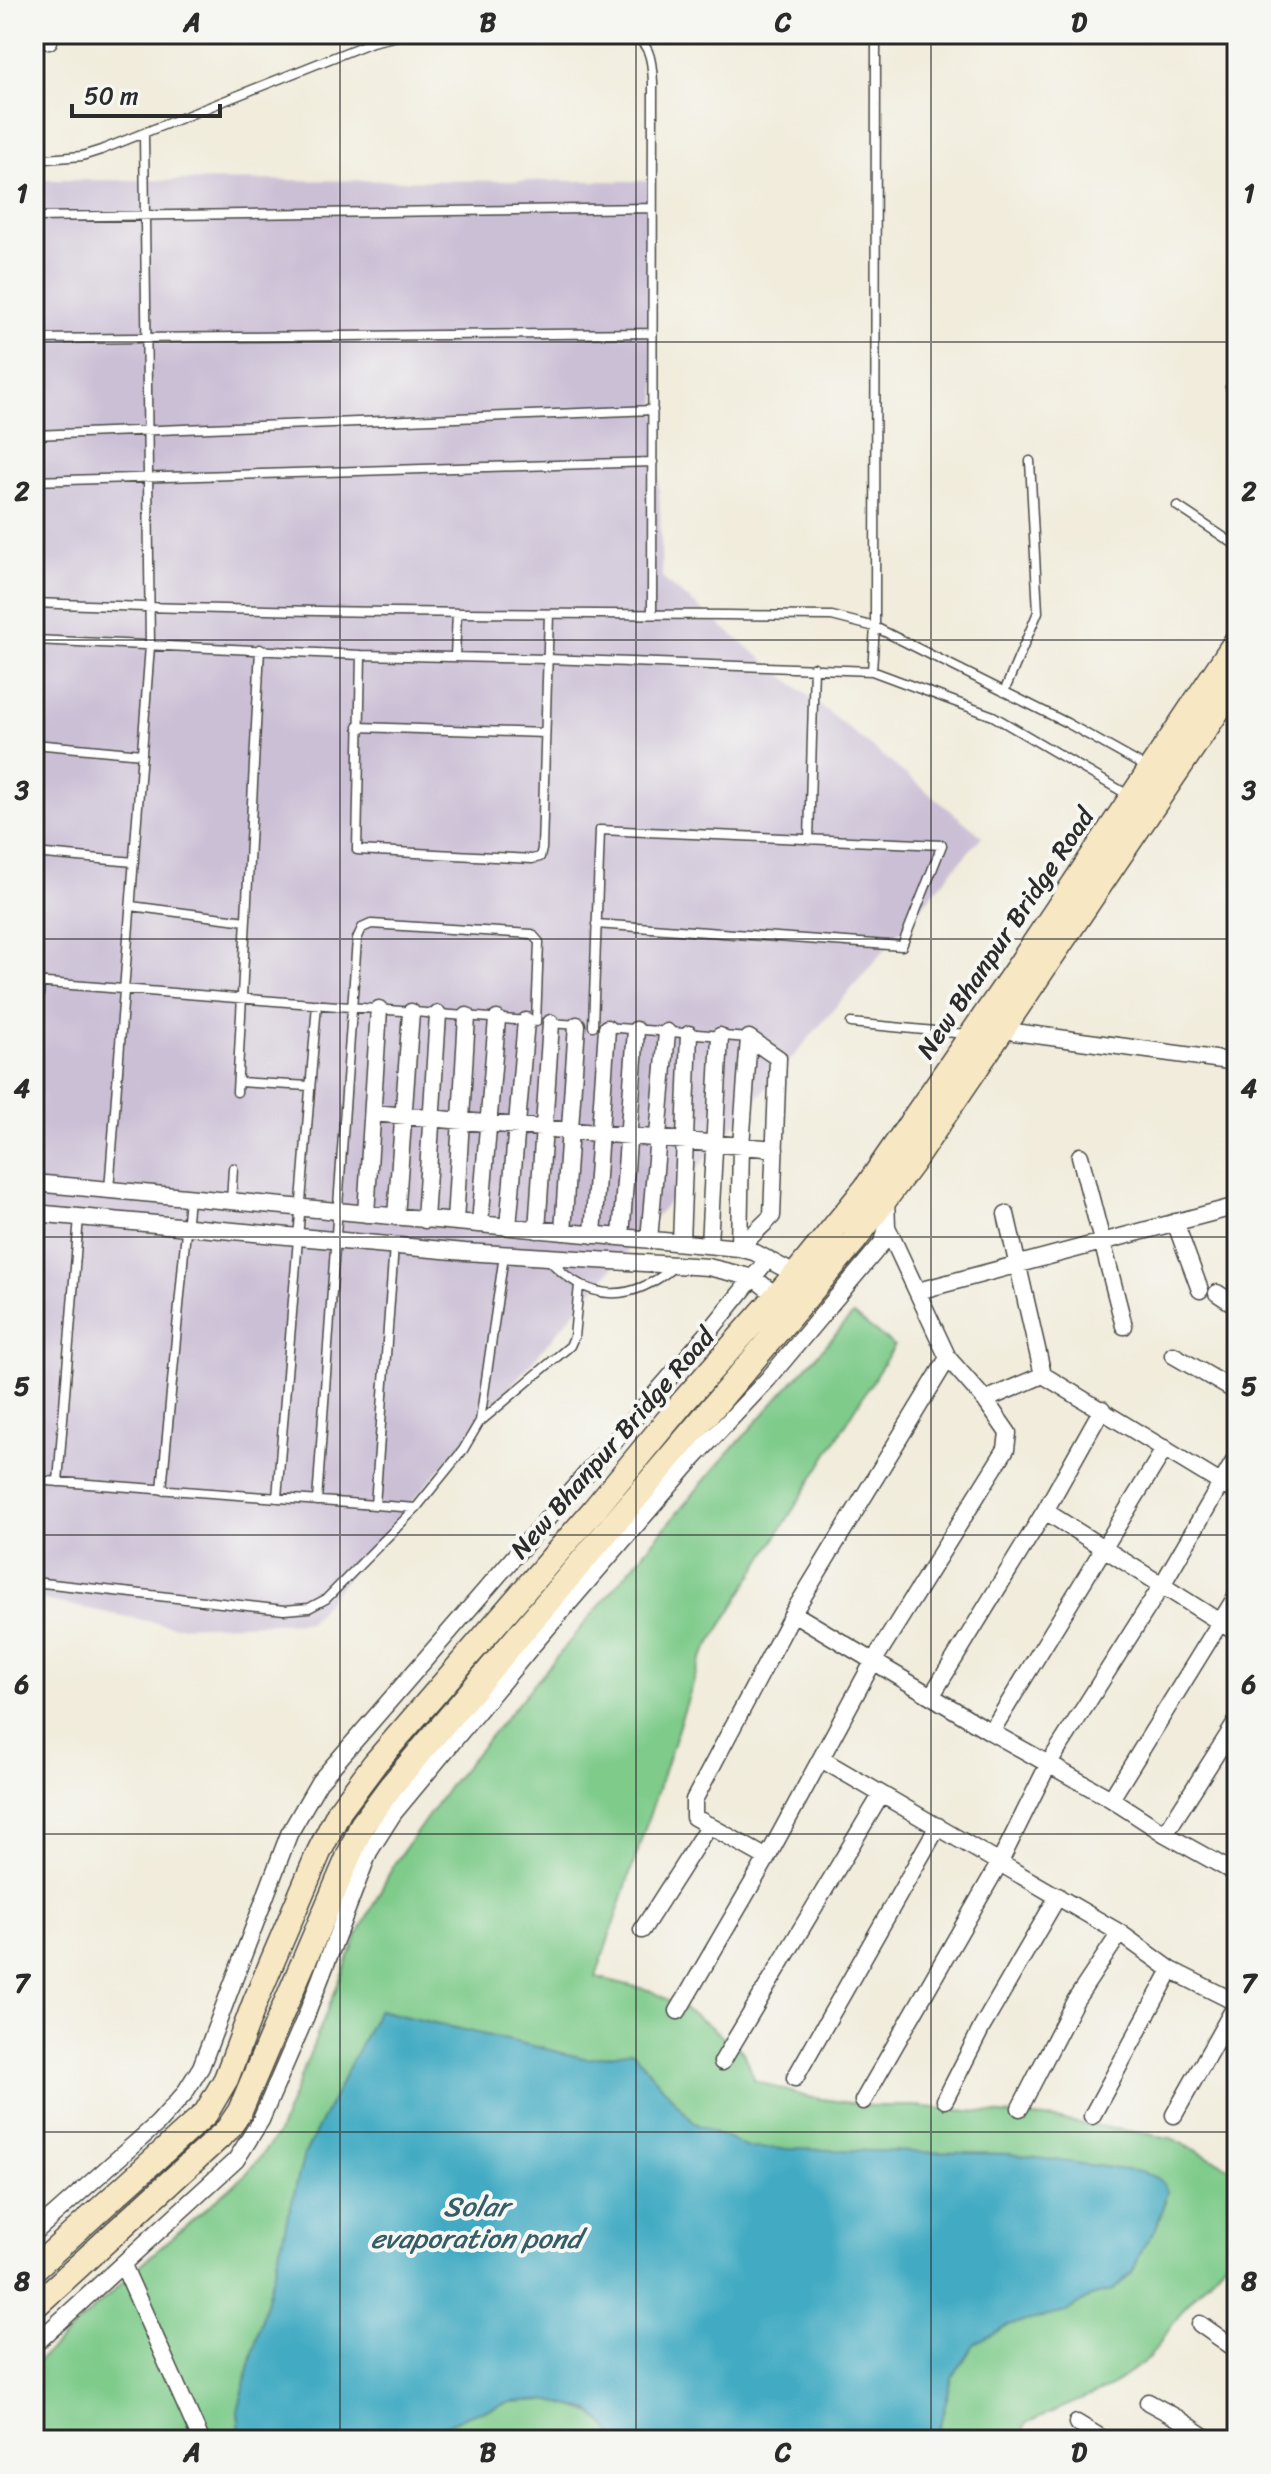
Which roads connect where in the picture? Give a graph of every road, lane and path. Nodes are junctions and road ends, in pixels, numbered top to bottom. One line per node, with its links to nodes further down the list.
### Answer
1 (406, 34): 4 (lane)
2 (627, 34): 6 (lane)
3 (876, 34): 26 (lane)
4 (144, 134): 5 (lane); 7 (lane)
5 (34, 160)
6 (652, 208): 7 (lane); 9 (lane)
7 (145, 215): 8 (lane); 10 (lane)
8 (34, 217)
9 (652, 333): 10 (lane); 12 (lane)
10 (147, 338): 11 (lane); 13 (lane)
11 (34, 339)
12 (653, 410): 13 (lane); 16 (lane)
13 (148, 431): 14 (lane); 17 (lane)
14 (34, 435)
15 (1030, 461): 37 (lane)
16 (653, 462): 17 (lane); 25 (lane)
17 (148, 477): 18 (lane); 22 (lane)
18 (34, 481)
19 (1177, 506): 20 (lane)
20 (1237, 546)
21 (34, 603): 22 (lane)
22 (150, 608): 23 (lane); 29 (lane)
23 (457, 614): 24 (lane); 32 (lane)
24 (549, 614): 25 (lane); 33 (lane)
25 (652, 614): 26 (lane)
26 (875, 627): 35 (lane); 37 (lane)
27 (34, 640): 29 (lane)
28 (1237, 640): 42 (street, New Bhanpur Bridge Road)
29 (150, 646): 30 (lane); 41 (lane)
30 (260, 649): 31 (lane); 48 (lane)
31 (361, 655): 32 (lane); 38 (lane)
32 (455, 656): 33 (lane)
33 (547, 659): 34 (lane); 39 (lane)
34 (814, 667): 35 (lane); 44 (lane)
35 (872, 671): 43 (lane)
36 (1237, 682): 42 (street, New Bhanpur Bridge Road)
37 (1004, 692): 42 (lane)
38 (358, 727): 39 (lane); 39 (lane)
39 (545, 733)
40 (34, 744): 41 (lane)
41 (142, 754): 46 (lane)
42 (1160, 775): 43 (street, New Bhanpur Bridge Road)
43 (1141, 803): 62 (street, New Bhanpur Bridge Road); 68 (street, New Bhanpur Bridge Road)
44 (809, 840): 49 (lane); 49 (lane)
45 (34, 853): 46 (lane)
46 (134, 862): 47 (lane)
47 (131, 906): 48 (lane); 51 (lane)
48 (246, 921): 52 (lane)
49 (596, 924): 63 (lane)
50 (37, 982): 51 (lane); 66 (lane)
51 (124, 989): 52 (lane); 94 (lane)
52 (242, 998): 53 (lane); 73 (lane)
53 (317, 1004): 54 (lane); 74 (lane)
54 (353, 1007): 55 (lane); 60 (lane); 100 (lane)
55 (379, 1009): 56 (lane); 76 (street)
56 (411, 1012): 57 (lane); 77 (street)
57 (438, 1014): 58 (lane); 78 (street)
58 (467, 1016): 59 (lane); 79 (street)
59 (497, 1019): 60 (lane); 80 (street)
60 (538, 1022): 63 (lane); 81 (street); 82 (street)
61 (851, 1023): 68 (lane)
62 (1004, 1025): 72 (street); 96 (street, New Bhanpur Bridge Road)
63 (592, 1026): 64 (lane); 83 (street); 84 (street)
64 (636, 1030): 65 (lane); 85 (street)
65 (667, 1032): 67 (lane); 86 (street)
66 (35, 1034): 71 (lane)
67 (689, 1034): 69 (lane); 87 (street)
68 (972, 1035): 132 (street, New Bhanpur Bridge Road)
69 (720, 1036): 70 (lane); 88 (street)
70 (749, 1038): 89 (street); 90 (street)
71 (34, 1056)
72 (1237, 1062)
73 (238, 1082): 74 (lane); 75 (lane)
74 (310, 1086): 99 (lane)
75 (237, 1092)
76 (373, 1113): 77 (street); 102 (street)
77 (403, 1115): 78 (street); 105 (street)
78 (432, 1118): 79 (street); 106 (street)
79 (462, 1120): 80 (street); 107 (street)
80 (488, 1123): 81 (street); 109 (street)
81 (517, 1126): 82 (street); 111 (street)
82 (544, 1128): 83 (street); 113 (street)
83 (570, 1131): 84 (street); 114 (street)
84 (600, 1133): 85 (street); 115 (street)
85 (629, 1136): 86 (street); 117 (street)
86 (658, 1138): 87 (street); 118 (street)
87 (685, 1141): 88 (street); 121 (street)
88 (714, 1144): 89 (street); 122 (street)
89 (741, 1146): 90 (street); 124 (street)
90 (775, 1149): 124 (street)
91 (1080, 1156): 119 (street)
92 (233, 1168): 97 (lane)
93 (34, 1183): 94 (street)
94 (109, 1190): 95 (street)
95 (189, 1198): 97 (street); 110 (lane)
96 (886, 1198): 112 (street); 132 (street, New Bhanpur Bridge Road)
97 (231, 1202): 99 (street)
98 (1237, 1206): 108 (street)
99 (301, 1208): 100 (street); 116 (lane)
100 (338, 1212): 102 (street); 120 (lane)
101 (34, 1213): 104 (street)
102 (366, 1214): 105 (street)
103 (1006, 1214): 128 (street)
104 (79, 1217): 110 (street); 149 (lane)
105 (396, 1217): 106 (street)
106 (425, 1220): 107 (street)
107 (455, 1222): 109 (street)
108 (1175, 1222): 119 (street); 133 (street)
109 (480, 1224): 111 (street)
110 (186, 1227): 116 (street); 151 (lane)
111 (508, 1227): 113 (street)
112 (887, 1227): 132 (street); 134 (street)
113 (537, 1230): 114 (street)
114 (563, 1232): 115 (street)
115 (593, 1235): 117 (street)
116 (298, 1237): 120 (street); 153 (lane)
117 (621, 1237): 118 (street)
118 (649, 1240): 121 (street)
119 (1102, 1240): 128 (street); 138 (street)
120 (336, 1241): 123 (street); 154 (lane)
121 (681, 1242): 122 (street)
122 (709, 1245): 124 (street)
123 (394, 1246): 125 (street); 155 (lane)
124 (739, 1248): 127 (street)
125 (504, 1255): 126 (street); 145 (lane)
126 (547, 1258): 129 (street); 131 (lane)
127 (768, 1259): 130 (street); 132 (street)
128 (1018, 1264): 134 (street); 141 (street)
129 (676, 1265): 130 (street); 131 (lane)
130 (754, 1278): 137 (street); 192 (street)
131 (579, 1285): 145 (lane)
132 (815, 1287): 137 (street, New Bhanpur Bridge Road)
133 (1200, 1290)
134 (918, 1291): 140 (street)
135 (1217, 1293): 136 (street)
136 (1237, 1306)
137 (795, 1310): 193 (street); 194 (street, New Bhanpur Bridge Road); 195 (street, New Bhanpur Bridge Road)
138 (1124, 1326)
139 (1173, 1355): 142 (street)
140 (948, 1358): 143 (street); 162 (street)
141 (1043, 1375): 143 (street); 144 (street)
142 (1237, 1392)
143 (985, 1400): 165 (street)
144 (1102, 1409): 146 (street); 157 (street)
145 (480, 1421): 156 (lane)
146 (1165, 1448): 150 (street); 158 (street)
147 (1237, 1456): 150 (street)
148 (34, 1480): 149 (lane)
149 (58, 1482): 151 (lane)
150 (1221, 1483): 152 (street); 160 (street)
151 (162, 1490): 153 (lane)
152 (1237, 1493)
153 (277, 1498): 154 (lane)
154 (317, 1501): 155 (lane)
155 (375, 1505): 156 (lane)
156 (416, 1508): 159 (lane)
157 (1045, 1511): 158 (street); 166 (street)
158 (1105, 1548): 160 (street); 168 (street)
159 (34, 1582)
160 (1162, 1585): 163 (street); 170 (street)
161 (1237, 1595): 163 (street)
162 (793, 1613): 165 (street); 173 (street)
163 (1221, 1623): 164 (street); 172 (street)
164 (1237, 1633)
165 (873, 1662): 166 (street); 169 (street)
166 (932, 1695): 168 (street)
167 (1237, 1721): 175 (street)
168 (991, 1732): 170 (street)
169 (821, 1759): 171 (street); 176 (street)
170 (1048, 1765): 172 (street); 177 (street)
171 (881, 1795): 174 (street); 185 (street)
172 (1111, 1799): 175 (street)
173 (709, 1825): 176 (street); 180 (street)
174 (938, 1826): 177 (street); 186 (street)
175 (1165, 1834): 178 (street)
176 (767, 1858): 184 (street)
177 (1000, 1862): 179 (street); 188 (street)
178 (1235, 1867)
179 (1058, 1896): 181 (street); 187 (street)
180 (642, 1930)
181 (1120, 1933): 182 (street); 189 (street)
182 (1171, 1970): 183 (street); 191 (street)
183 (1237, 2003): 190 (street)
184 (678, 2011)
185 (722, 2062)
186 (795, 2078)
187 (945, 2100)
188 (863, 2101)
189 (1020, 2108)
190 (1174, 2115)
191 (1092, 2116)
192 (34, 2233)
193 (123, 2265): 197 (street); 201 (street)
194 (34, 2269)
195 (34, 2307)
196 (1200, 2324): 198 (street)
197 (34, 2345)
198 (1237, 2350)
199 (1148, 2402): 203 (street)
200 (1077, 2423): 202 (street)
201 (199, 2439)
202 (1105, 2440)
203 (1210, 2440)

